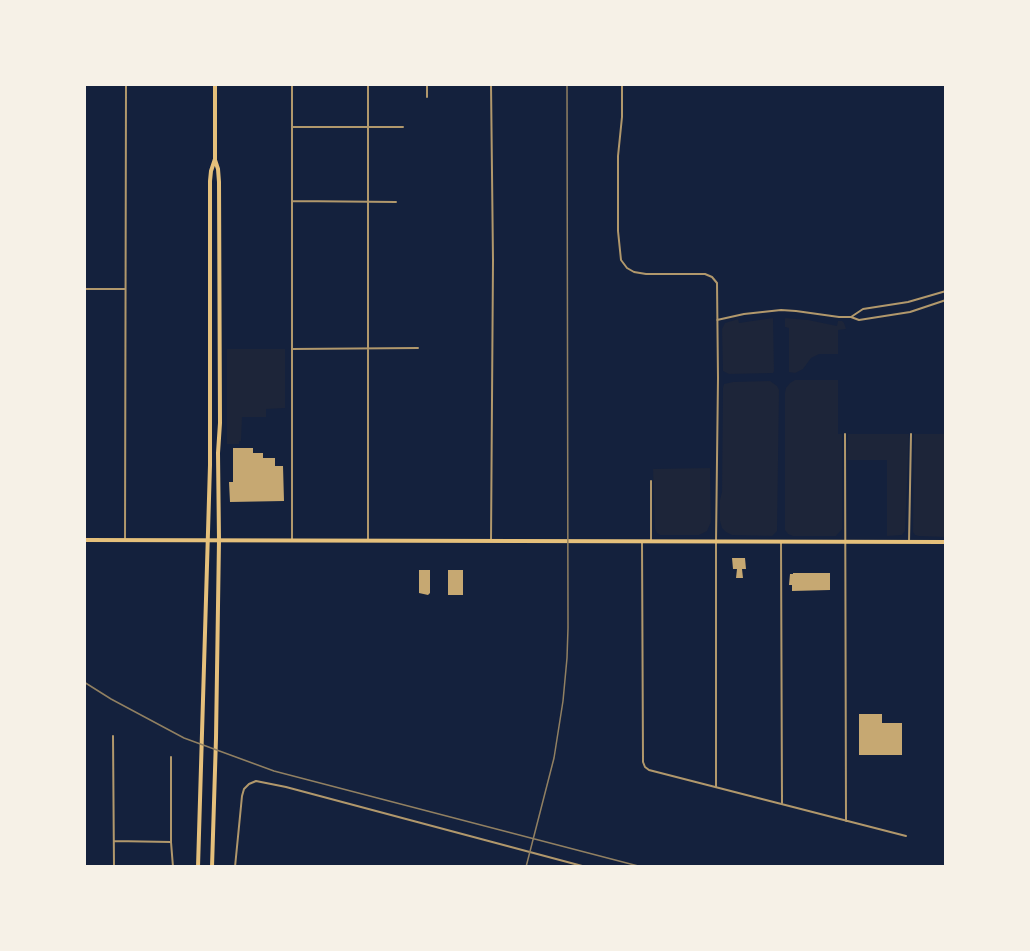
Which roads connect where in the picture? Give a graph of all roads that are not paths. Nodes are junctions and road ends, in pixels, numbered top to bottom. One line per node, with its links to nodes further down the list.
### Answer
1 (126, 84): 17 (street)
2 (215, 84): 12 (main road)
3 (292, 84): 9 (street)
4 (368, 84): 10 (street)
5 (427, 84): 8 (street)
6 (491, 84): 34 (street)
7 (622, 84): 21 (street)
8 (427, 97)
9 (292, 127): 10 (street); 13 (street)
10 (368, 127): 11 (street); 14 (street)
11 (403, 127)
12 (215, 159): 30 (main road); 31 (main road)
13 (292, 201): 14 (street); 24 (street)
14 (368, 201): 15 (street); 22 (street)
15 (396, 202)
16 (84, 289): 17 (street)
17 (125, 289): 29 (street)
18 (946, 291): 20 (street)
19 (946, 300): 20 (street)
20 (851, 317): 21 (street)
21 (717, 320): 37 (street)
22 (368, 348): 23 (street); 24 (street); 33 (street)
23 (418, 348)
24 (292, 349): 32 (street)
25 (845, 434): 39 (street)
26 (911, 434): 40 (street)
27 (651, 481): 36 (street)
28 (84, 540): 29 (main road)
29 (125, 540): 30 (main road)
30 (207, 540): 31 (main road); 52 (main road)
31 (219, 540): 32 (main road); 53 (main road)
32 (292, 540): 33 (main road)
33 (368, 541): 34 (main road)
34 (491, 541): 35 (main road)
35 (642, 542): 36 (main road); 44 (street)
36 (651, 542): 37 (main road)
37 (716, 542): 38 (main road); 44 (street)
38 (781, 542): 39 (main road); 45 (street)
39 (845, 542): 40 (main road); 46 (street)
40 (909, 542): 41 (main road)
41 (946, 543)
42 (113, 736): 48 (street)
43 (171, 757): 49 (street)
44 (716, 787): 45 (street)
45 (782, 804): 46 (street)
46 (846, 821): 47 (street)
47 (906, 836)
48 (114, 841): 49 (street); 50 (street)
49 (171, 842): 51 (street)
50 (114, 867)
51 (173, 867)
52 (198, 867)
53 (212, 867)
54 (236, 867): 55 (street)
55 (586, 867)

